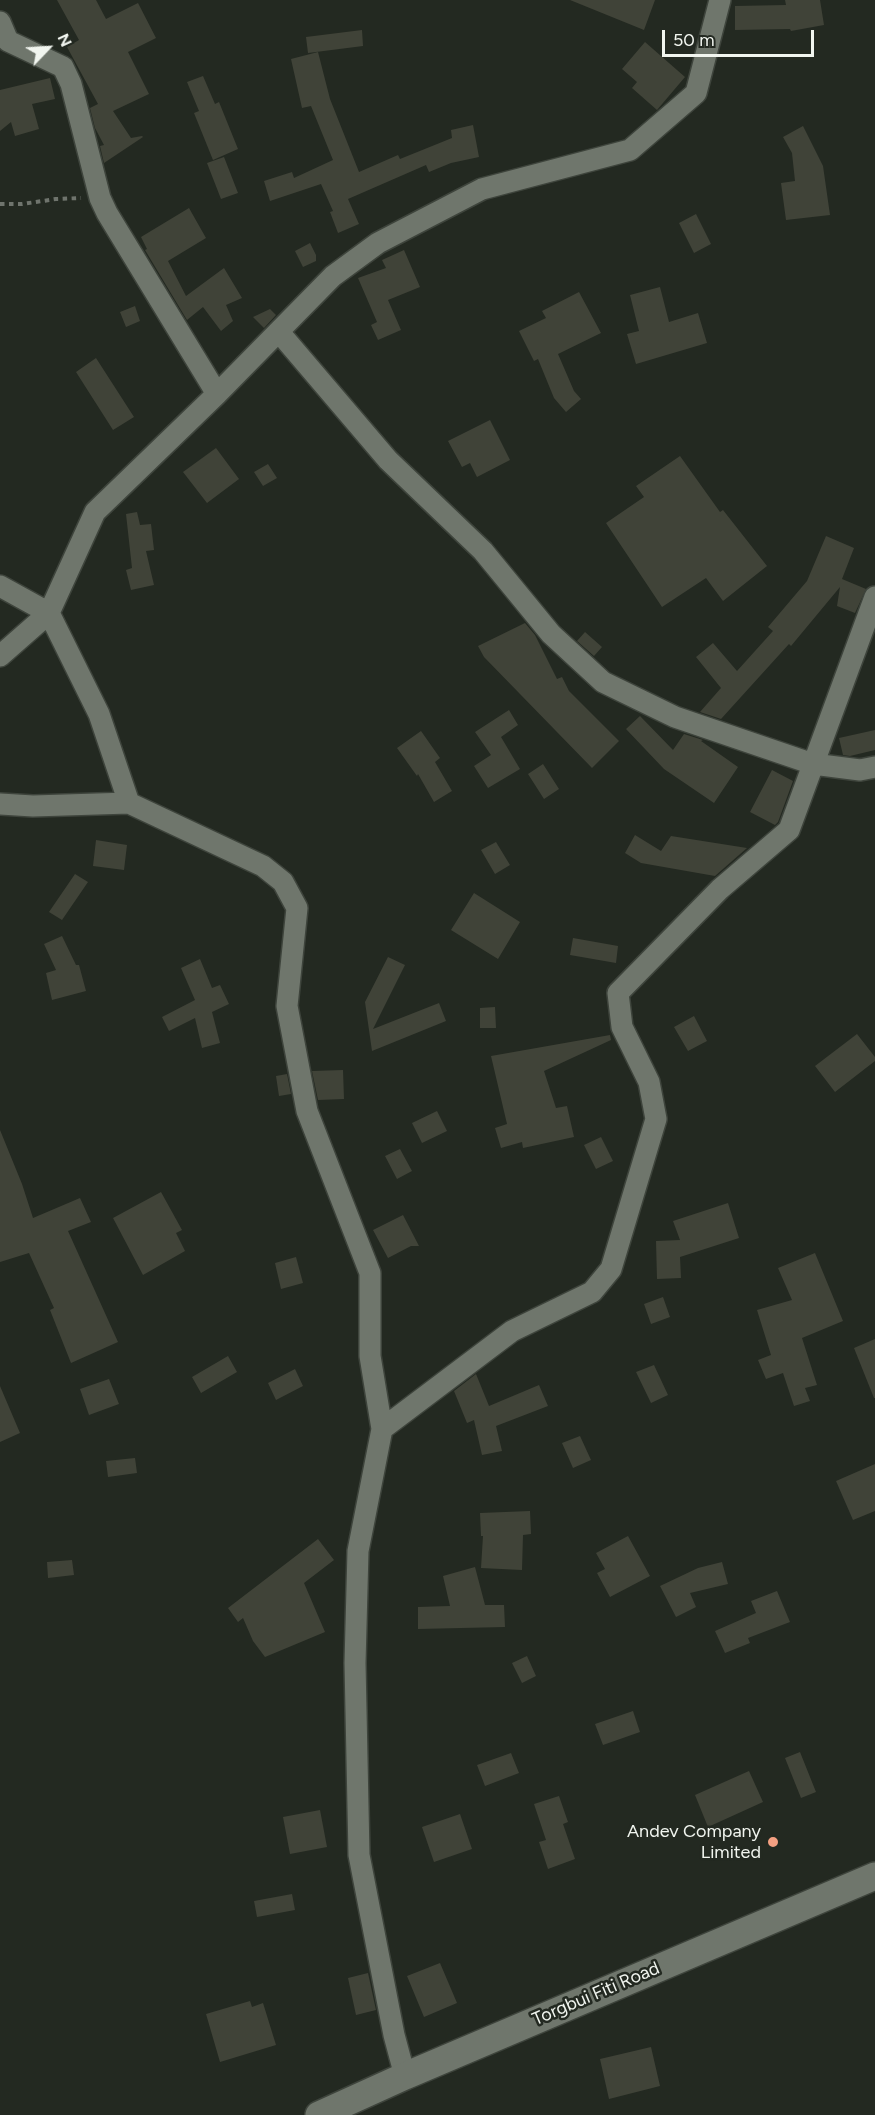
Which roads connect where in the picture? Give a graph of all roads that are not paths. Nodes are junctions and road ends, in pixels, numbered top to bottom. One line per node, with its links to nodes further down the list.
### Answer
1 (720, 0): 3 (street)
2 (0, 21): 4 (street)
3 (279, 332): 4 (street); 9 (street)
4 (217, 394): 7 (street)
5 (0, 586): 7 (street)
6 (875, 597): 9 (street)
7 (49, 613): 8 (street); 11 (street)
8 (0, 656)
9 (813, 764): 10 (street); 13 (street)
10 (875, 767)
11 (129, 802): 12 (street); 13 (street)
12 (0, 804)
13 (382, 1429): 15 (street)
14 (875, 1876): 15 (street, Torgbui Fiti Road)
15 (405, 2076): 16 (street, Torgbui Fiti Road)
16 (319, 2115)

